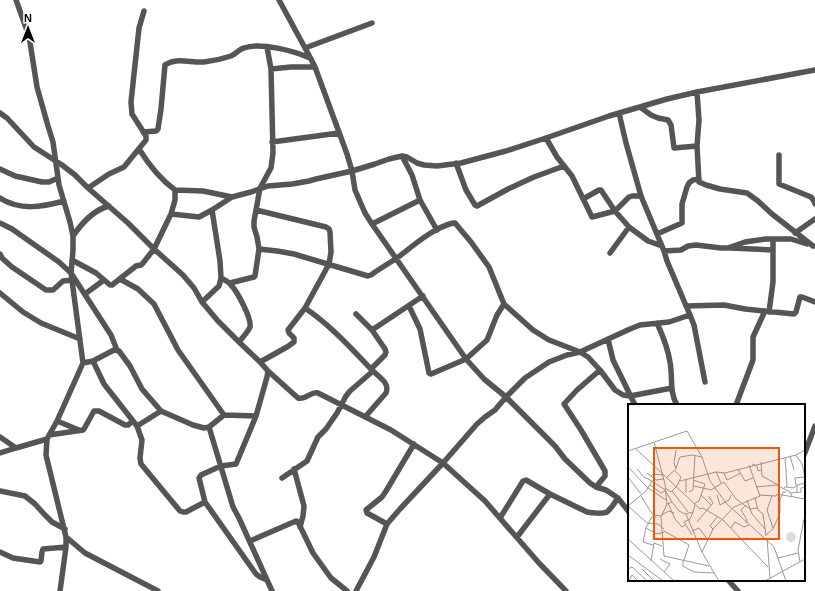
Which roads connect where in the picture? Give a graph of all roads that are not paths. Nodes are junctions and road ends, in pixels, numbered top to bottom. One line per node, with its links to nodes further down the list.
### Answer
1 (16, 0): 23 (street)
2 (278, 0): 6 (street)
3 (144, 11): 15 (street)
4 (372, 23): 6 (street)
5 (267, 47): 7 (street); 9 (street); 15 (street)
6 (305, 48): 7 (street)
7 (311, 59): 8 (street)
8 (315, 67): 9 (street); 16 (street)
9 (270, 69): 18 (street)
10 (815, 70): 11 (street)
11 (697, 92): 12 (street); 19 (street)
12 (640, 107): 14 (street); 19 (street)
13 (0, 113): 23 (street)
14 (619, 113): 17 (street); 33 (street)
15 (143, 132): 20 (street)
16 (339, 134): 18 (street); 27 (street)
17 (546, 138): 24 (street); 25 (street)
18 (272, 142): 31 (street)
19 (697, 146): 29 (street)
20 (139, 149): 30 (street); 32 (street)
21 (779, 155): 39 (street)
22 (402, 156): 24 (street); 27 (street); 37 (street)
23 (55, 162): 28 (street); 30 (street)
24 (456, 164): 25 (street)
25 (564, 166): 36 (street)
26 (0, 170): 28 (street)
27 (352, 171): 31 (street); 47 (street)
28 (58, 178): 38 (street)
29 (699, 179): 50 (street); 51 (street)
30 (88, 188): 40 (street)
31 (260, 188): 34 (street); 42 (street)
32 (175, 190): 34 (street); 44 (street)
33 (641, 196): 43 (street); 51 (street)
34 (232, 197): 41 (street)
35 (0, 198): 38 (street)
36 (583, 199): 43 (street); 43 (street)
37 (420, 200): 47 (street); 49 (street)
38 (64, 201): 52 (street)
39 (815, 204)
40 (109, 206): 52 (street); 56 (street)
41 (212, 210): 44 (street); 66 (street)
42 (256, 210): 57 (street); 64 (street)
43 (615, 211): 48 (street)
44 (171, 214): 56 (street)
45 (815, 219): 50 (street)
46 (0, 223): 65 (street)
47 (372, 224): 62 (street)
48 (629, 227): 58 (street); 60 (street)
49 (437, 230): 62 (street); 76 (street)
50 (795, 233): 54 (street)
51 (656, 234): 58 (street)
52 (73, 236): 63 (street)
53 (773, 239): 54 (street); 55 (street); 59 (street)
54 (814, 247)
55 (728, 248): 58 (street); 59 (street)
56 (154, 249): 67 (street); 74 (street)
57 (259, 249): 64 (street); 70 (street)
58 (663, 249): 78 (street)
59 (773, 250): 80 (street)
60 (610, 253)
61 (0, 254): 68 (street)
62 (396, 258): 64 (street); 73 (street)
63 (72, 260): 65 (street); 69 (street)
64 (329, 264): 79 (street)
65 (71, 273): 68 (street); 72 (street)
66 (221, 278): 70 (street); 74 (street)
67 (120, 279): 69 (street); 106 (street)
68 (72, 280): 85 (street)
69 (104, 280): 72 (street)
70 (230, 284): 87 (street)
71 (0, 293): 85 (street)
72 (85, 294): 88 (street)
73 (423, 296): 77 (street); 90 (street)
74 (202, 302): 87 (street)
75 (815, 302): 80 (street)
76 (504, 304): 89 (street); 90 (street)
77 (409, 306): 84 (street); 90 (street)
78 (686, 306): 80 (street); 82 (street)
79 (305, 308): 92 (street); 94 (street)
80 (767, 311): 104 (street)
81 (356, 314): 84 (street)
82 (690, 316): 83 (street); 97 (street)
83 (657, 323): 86 (street); 98 (street)
84 (372, 330): 94 (street)
85 (80, 339): 93 (street)
86 (608, 339): 89 (street); 99 (street)
87 (239, 342): 92 (street)
88 (117, 350): 91 (street); 105 (street)
89 (580, 352): 95 (street); 100 (street)
90 (466, 359): 100 (street)
91 (93, 361): 93 (street); 110 (street)
92 (260, 362): 96 (street)
93 (83, 363): 109 (street)
94 (372, 370): 101 (street); 108 (street)
95 (600, 370): 99 (street); 125 (street)
96 (268, 371): 101 (street); 107 (street)
97 (706, 382)
98 (672, 388): 99 (street); 103 (street)
99 (630, 396): 102 (street)
100 (506, 397): 121 (street); 125 (street)
101 (341, 404): 108 (street); 123 (street)
102 (634, 404)
103 (676, 404)
104 (736, 404)
105 (161, 411): 111 (street); 113 (street)
106 (224, 415): 107 (street); 113 (street)
107 (256, 416): 122 (street)
108 (365, 417): 117 (street)
109 (57, 421): 114 (street); 115 (street)
110 (133, 421): 111 (street); 114 (street)
111 (137, 426): 129 (street)
112 (815, 426): 119 (street)
113 (209, 427): 122 (street)
114 (79, 430): 115 (street)
115 (48, 437): 118 (street); 134 (street)
116 (0, 438): 118 (street)
117 (414, 444): 121 (street); 132 (street)
118 (16, 448): 120 (street)
119 (805, 452)
120 (0, 453)
121 (443, 463): 131 (street); 132 (street)
122 (221, 466): 129 (street); 137 (street)
123 (294, 469): 124 (street); 133 (street)
124 (282, 478)
125 (596, 487): 128 (street)
126 (0, 491): 134 (street)
127 (550, 494): 128 (street); 131 (street); 136 (street)
128 (618, 498): 130 (street)
129 (205, 502): 140 (street)
130 (628, 511)
131 (500, 518): 136 (street)
132 (387, 524): 147 (street)
133 (300, 527): 137 (street); 146 (street)
134 (65, 529): 135 (street)
135 (66, 537): 138 (street); 144 (street)
136 (517, 537): 148 (street)
137 (250, 541): 140 (street)
138 (66, 547): 139 (street); 143 (street)
139 (0, 552)
140 (267, 580): 145 (street)
141 (729, 581): 142 (street)
142 (736, 590)
143 (60, 591)
144 (158, 591)
145 (272, 591)
146 (347, 591)
147 (356, 591)
148 (566, 591)

